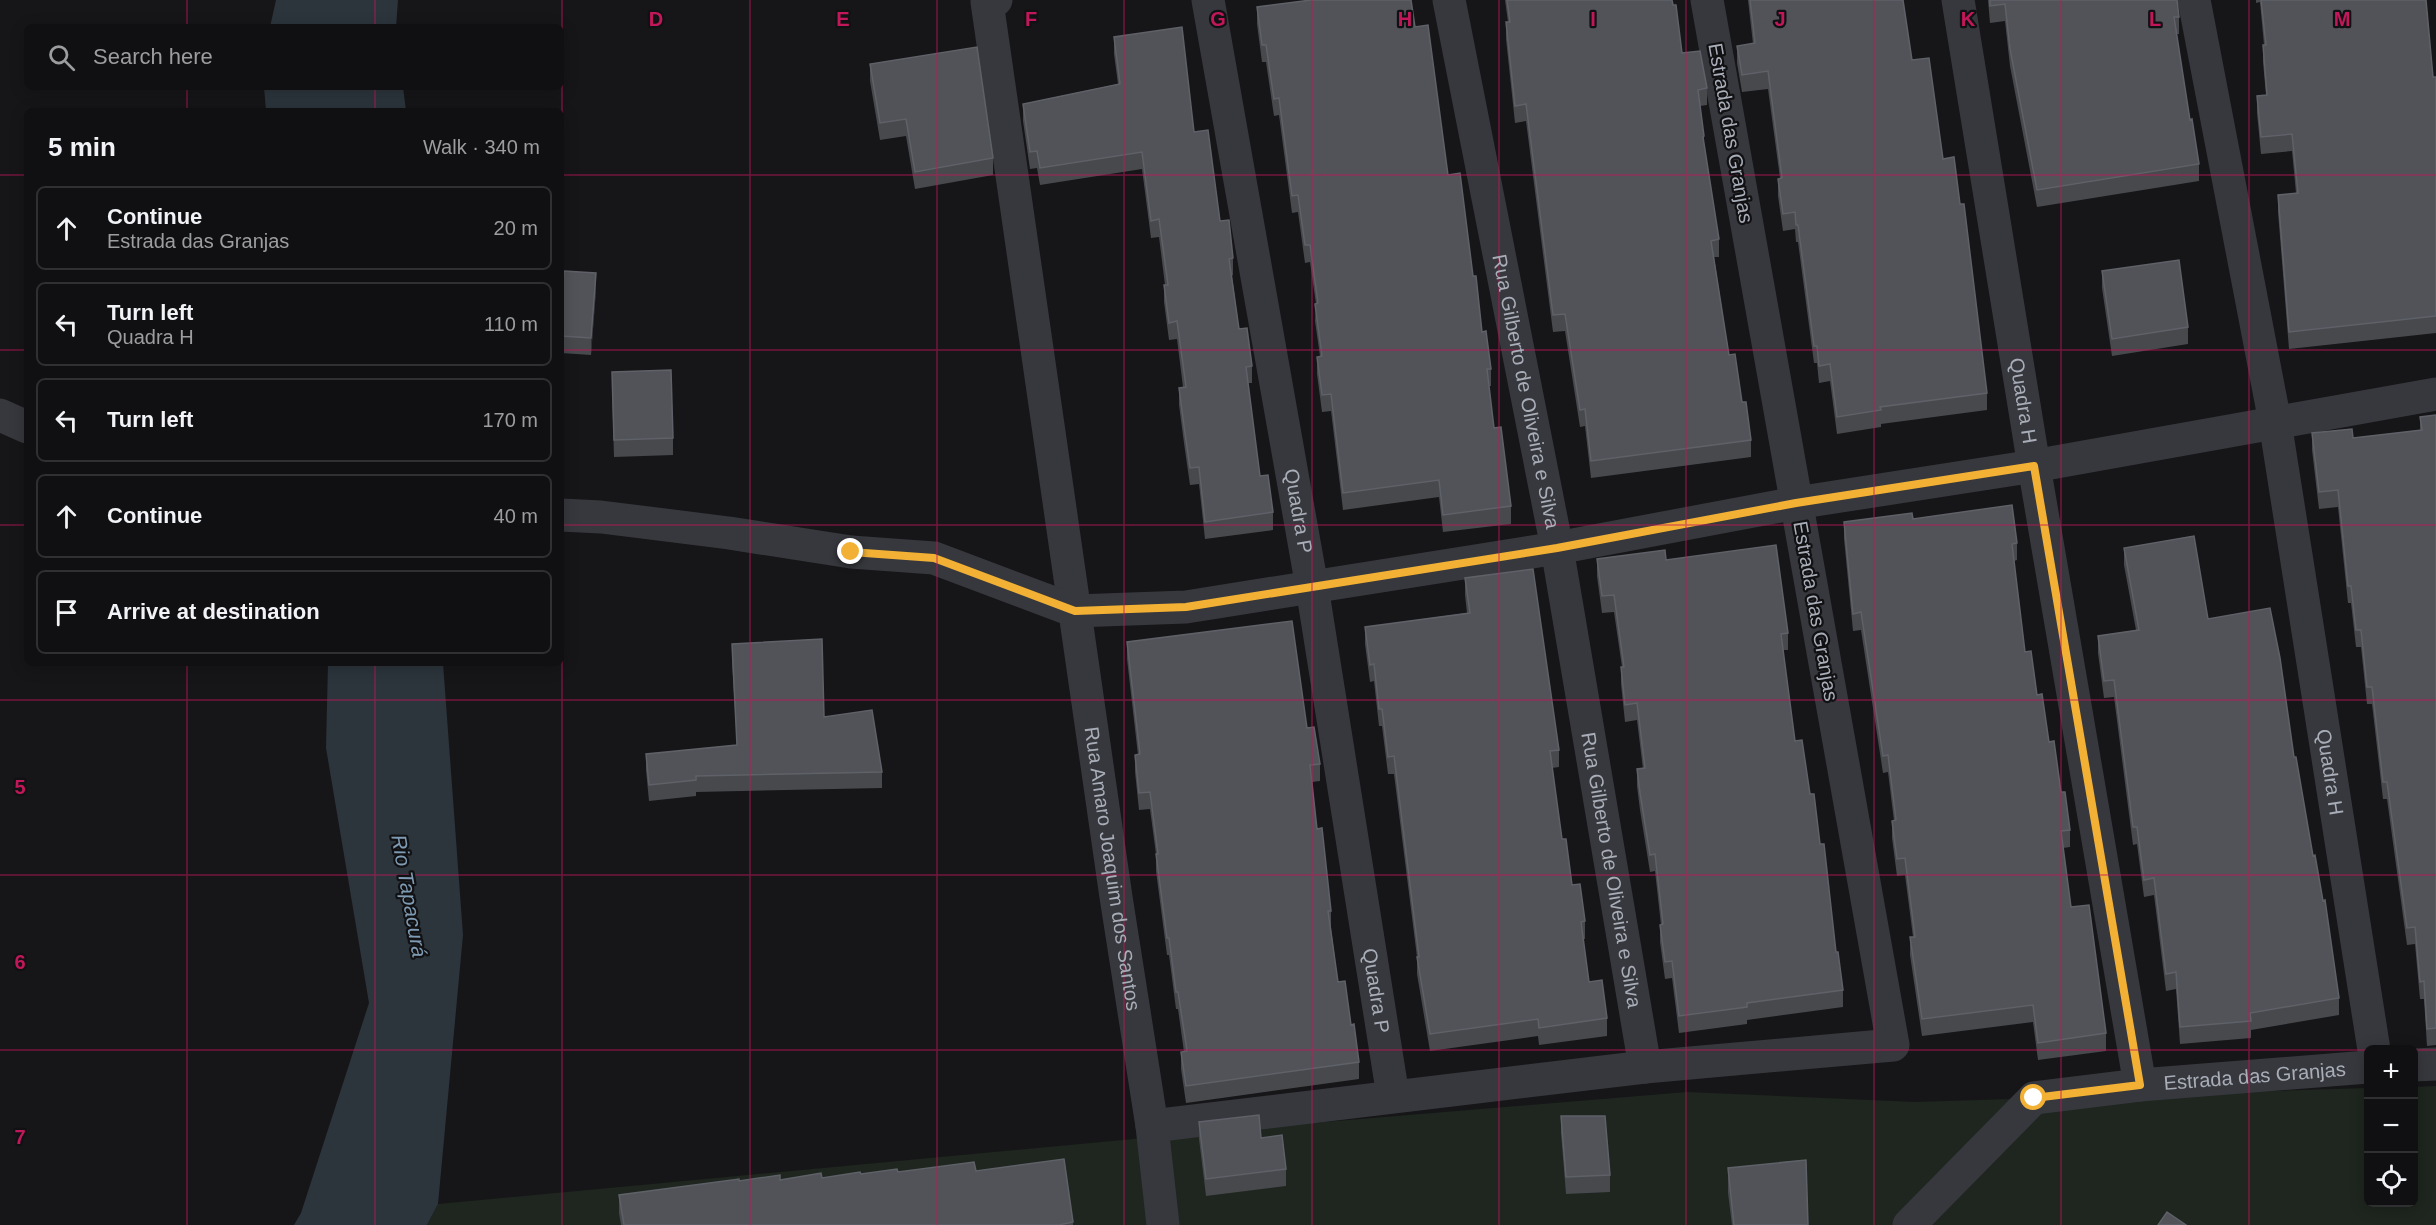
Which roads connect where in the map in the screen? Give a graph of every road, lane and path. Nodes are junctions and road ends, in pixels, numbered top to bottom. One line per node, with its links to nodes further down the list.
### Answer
1 (1208, 0): 15 (street, Quadra P)
2 (1449, 0): 14 (street, Rua Gilberto de Oliveira e Silva)
3 (1707, 0): 12 (street, Estrada das Granjas)
4 (1958, 0): 11 (street, Quadra H)
5 (2194, 0): 9 (street, Quadra H)
6 (992, 1): 16 (street, Rua Amaro Joaquim dos Santos)
7 (2436, 394): 9 (street)
8 (0, 415): 10 (street)
9 (2275, 422): 11 (street); 17 (street, Quadra H)
10 (24, 426)
11 (2034, 466): 12 (street); 22 (street, Quadra H)
12 (1796, 503): 14 (street); 20 (street, Estrada das Granjas)
13 (564, 515): 16 (street)
14 (1557, 548): 15 (street); 20 (street, Rua Gilberto de Oliveira e Silva)
15 (1312, 587): 16 (street); 23 (street, Quadra P)
16 (1075, 611): 24 (street, Rua Amaro Joaquim dos Santos)
17 (2373, 1045)
18 (2436, 1064): 19 (street)
19 (2418, 1065)
20 (1645, 1067): 23 (street)
21 (2364, 1067): 22 (street, Estrada das Granjas)
22 (2140, 1085): 26 (street, Estrada das Granjas)
23 (1393, 1096): 24 (street)
24 (1152, 1126): 25 (street, Rua Amaro Joaquim dos Santos)
25 (1163, 1225)
26 (1909, 1225)

